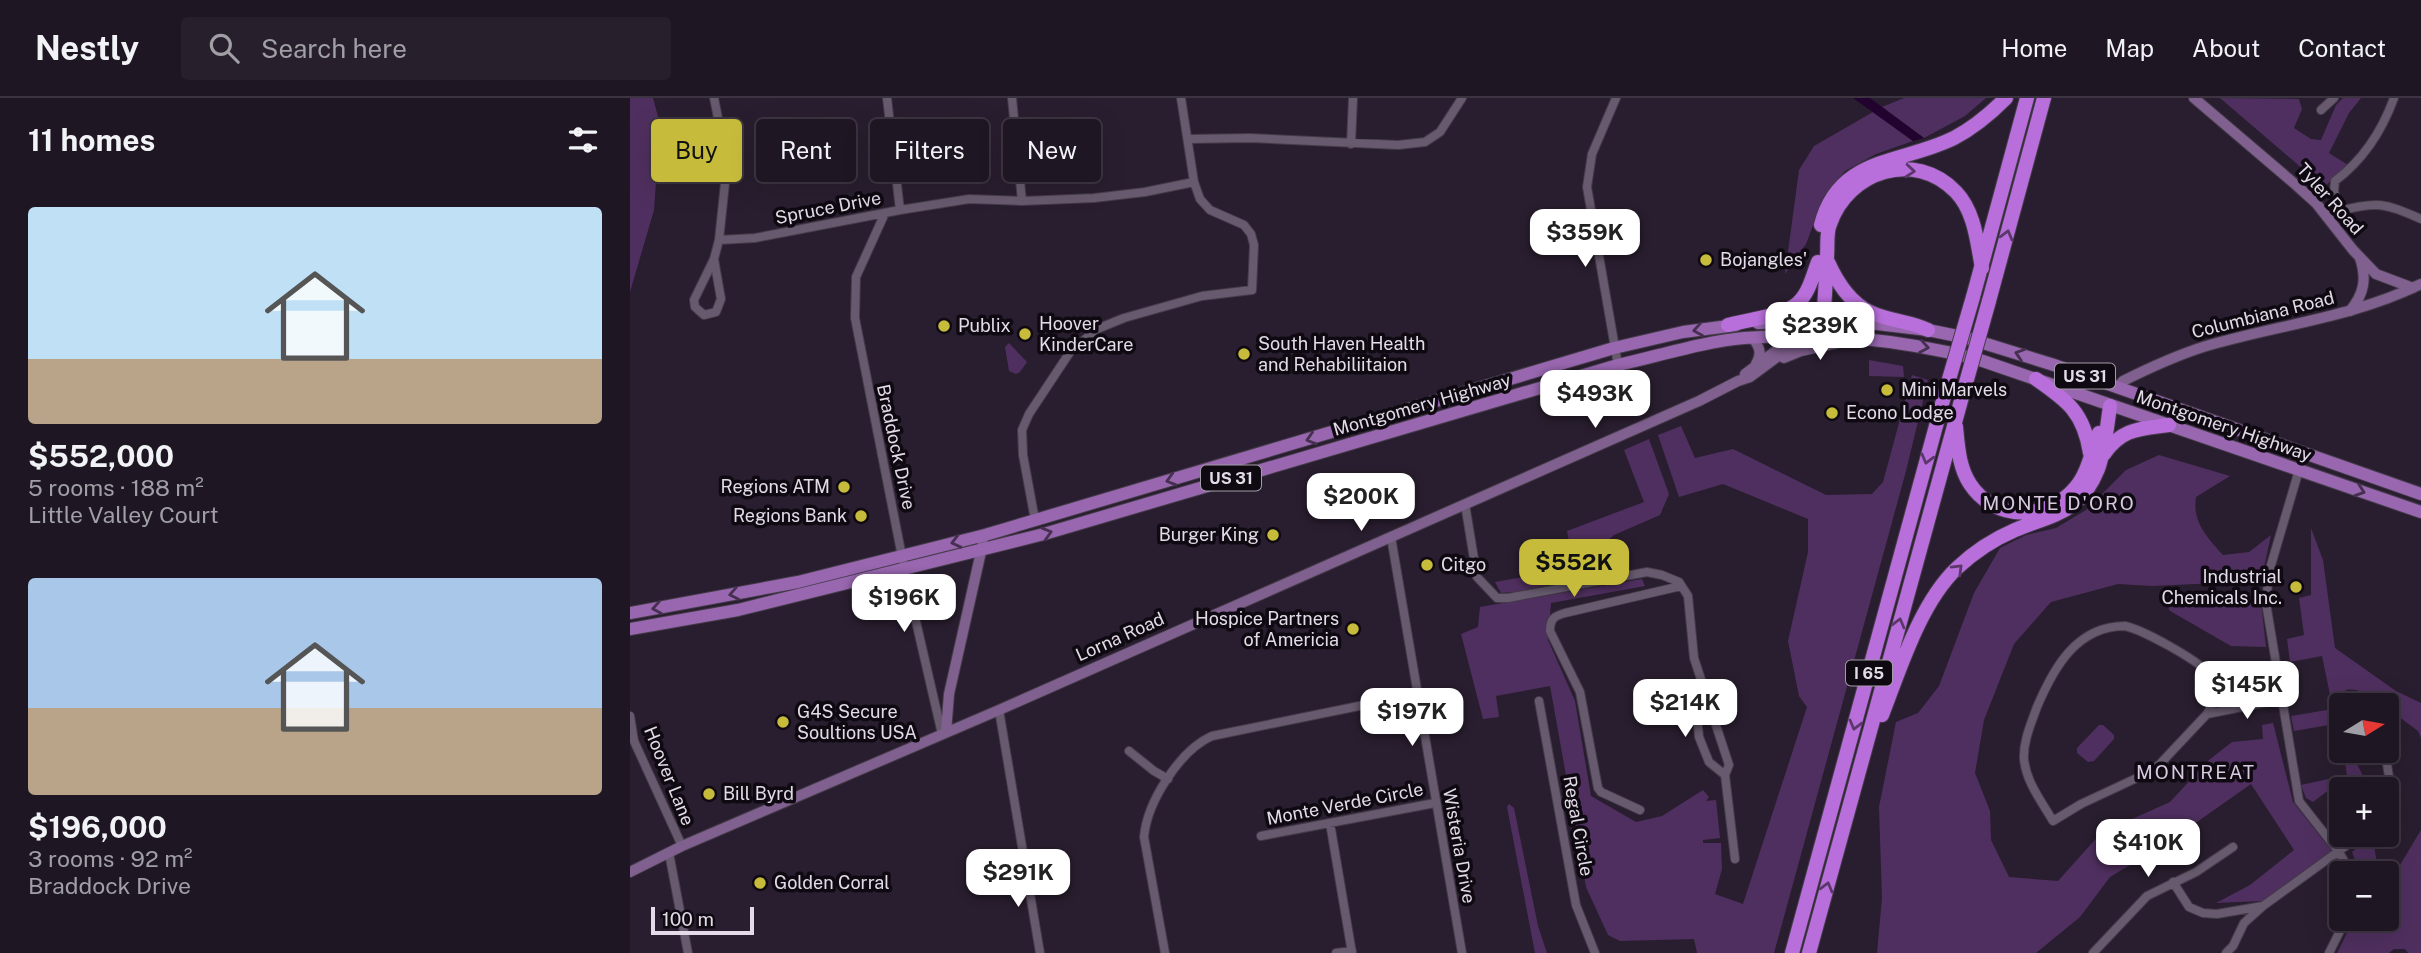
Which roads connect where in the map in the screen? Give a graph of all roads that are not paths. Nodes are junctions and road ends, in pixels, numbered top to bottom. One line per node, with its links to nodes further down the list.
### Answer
1 (714, 98): 24 (street)
2 (887, 98): 19 (street)
3 (1012, 98): 18 (street)
4 (1181, 98): 15 (street)
5 (1353, 98): 16 (street)
6 (1462, 98): 16 (street)
7 (1616, 98): 37 (street)
8 (2006, 98): 27 (highway)
9 (2027, 98): 28 (highway, I 65)
10 (2044, 98): 45 (highway, I 65, one-way to 10, bridge)
11 (2194, 98): 23 (street, Tyler Road)
12 (2334, 98): 14 (street)
13 (2393, 98): 20 (street)
14 (2321, 110)
15 (1188, 139): 16 (street); 17 (street)
16 (1350, 144)
17 (1195, 182): 18 (street, Spruce Drive); 53 (street)
18 (1022, 201): 19 (street, Spruce Drive)
19 (900, 210): 21 (street, Spruce Drive)
20 (2339, 211): 22 (street); 23 (street)
21 (885, 213): 24 (street, Spruce Drive); 57 (street, Braddock Drive)
22 (2421, 219)
23 (2331, 223): 25 (street, Tyler Road)
24 (719, 240): 26 (street)
25 (2360, 258): 29 (street, Tyler Road); 30 (street)
26 (714, 259): 26 (street)
27 (1823, 261): 28 (highway, one-way to 28); 31 (highway); 32 (highway); 33 (highway)
28 (1982, 268): 98 (highway, I 65, one-way to 98, bridge)
29 (2418, 288): 30 (street, Columbiana Road)
30 (2350, 311): 43 (street, Columbiana Road)
31 (1819, 321): 32 (main road, Montgomery Highway / US 31); 33 (main road, Montgomery Highway / US 31); 34 (main road)
32 (1728, 326): 37 (main road, Montgomery Highway / US 31, one-way to 37)
33 (1928, 330): 43 (main road, Montgomery Highway / US 31, one-way to 33)
34 (1803, 335): 35 (main road, Montgomery Highway / US 31); 36 (main road, Montgomery Highway / US 31); 38 (street, Lorna Road); 40 (street, Lorna Road)
35 (1754, 338): 39 (main road, Montgomery Highway / US 31); 40 (street)
36 (1862, 338): 38 (street); 41 (main road, Montgomery Highway / US 31, one-way to 41)
37 (1614, 348): 39 (street); 53 (main road, Montgomery Highway / US 31, one-way to 53)
38 (1772, 363): 42 (street, Lorna Road)
39 (1618, 365): 56 (main road, Montgomery Highway / US 31, one-way to 39)
40 (1755, 365): 42 (street, Lorna Road)
41 (2036, 379): 44 (main road, Montgomery Highway / US 31); 48 (highway)
42 (1738, 381): 51 (street, Lorna Road)
43 (2117, 388): 44 (main road); 47 (main road, Montgomery Highway / US 31)
44 (2110, 406): 46 (main road, Montgomery Highway / US 31); 48 (highway)
45 (1955, 420): 48 (highway); 75 (highway, I 65, one-way to 45)
46 (2169, 425): 48 (highway); 49 (main road, Montgomery Highway / US 31)
47 (2304, 453): 49 (street); 50 (main road, Montgomery Highway / US 31)
48 (2096, 457): 75 (highway, one-way to 48)
49 (2299, 469): 52 (main road, Montgomery Highway / US 31, one-way to 52); 62 (street)
50 (2421, 494)
51 (1465, 504): 55 (street, Lorna Road); 59 (street)
52 (2421, 512)
53 (1035, 520): 54 (main road, Montgomery Highway / US 31)
54 (985, 535): 56 (street); 57 (main road, Montgomery Highway / US 31, one-way to 57)
55 (1391, 537): 65 (street, Wisteria Drive); 68 (street, Lorna Road)
56 (981, 550): 58 (main road, Montgomery Highway / US 31); 71 (street)
57 (902, 555): 58 (street, Braddock Drive); 60 (main road, Montgomery Highway / US 31, one-way to 60)
58 (905, 570): 61 (main road, Montgomery Highway / US 31); 71 (street, Braddock Drive)
59 (1681, 586): 64 (street); 77 (street)
60 (630, 613)
61 (630, 629)
62 (2278, 678): 63 (street); 66 (street)
63 (2215, 690): 69 (street); 69 (street)
64 (1704, 691): 73 (street); 73 (street)
65 (1418, 694): 74 (street); 76 (street, Wisteria Drive)
66 (2282, 699): 69 (street); 83 (street)
67 (1539, 701): 97 (street, Regal Circle)
68 (999, 710): 71 (street, Lorna Road); 93 (street)
69 (2207, 714)
70 (630, 716): 80 (street, Hoover Lane)
71 (944, 733): 80 (street, Lorna Road)
72 (1129, 751): 74 (street)
73 (1725, 775): 85 (street)
74 (1168, 779): 94 (street)
75 (1855, 783): 99 (highway, I 65, one-way to 75)
76 (1436, 803): 78 (street, Monte Verde Circle); 96 (street, Wisteria Drive)
77 (1640, 810)
78 (1330, 823): 79 (street, Monte Verde Circle); 91 (street)
79 (1261, 836)
80 (682, 846): 84 (street, Lorna Road)
81 (2233, 847): 88 (street)
82 (2345, 847): 83 (street)
83 (2339, 852): 86 (street); 89 (street)
84 (668, 853): 87 (street, Lorna Road); 92 (street)
85 (1735, 859)
86 (2344, 861)
87 (630, 872)
88 (2173, 883): 89 (street); 100 (street)
89 (2263, 906): 101 (street)
90 (2340, 931): 102 (street)
91 (1352, 952): 95 (street)
92 (688, 953)
93 (1040, 953)
94 (1165, 953)
95 (1336, 953)
96 (1462, 953)
97 (1595, 953)
98 (1793, 953)
99 (1809, 953)
100 (2093, 953)
101 (2226, 953)
102 (2329, 953)

